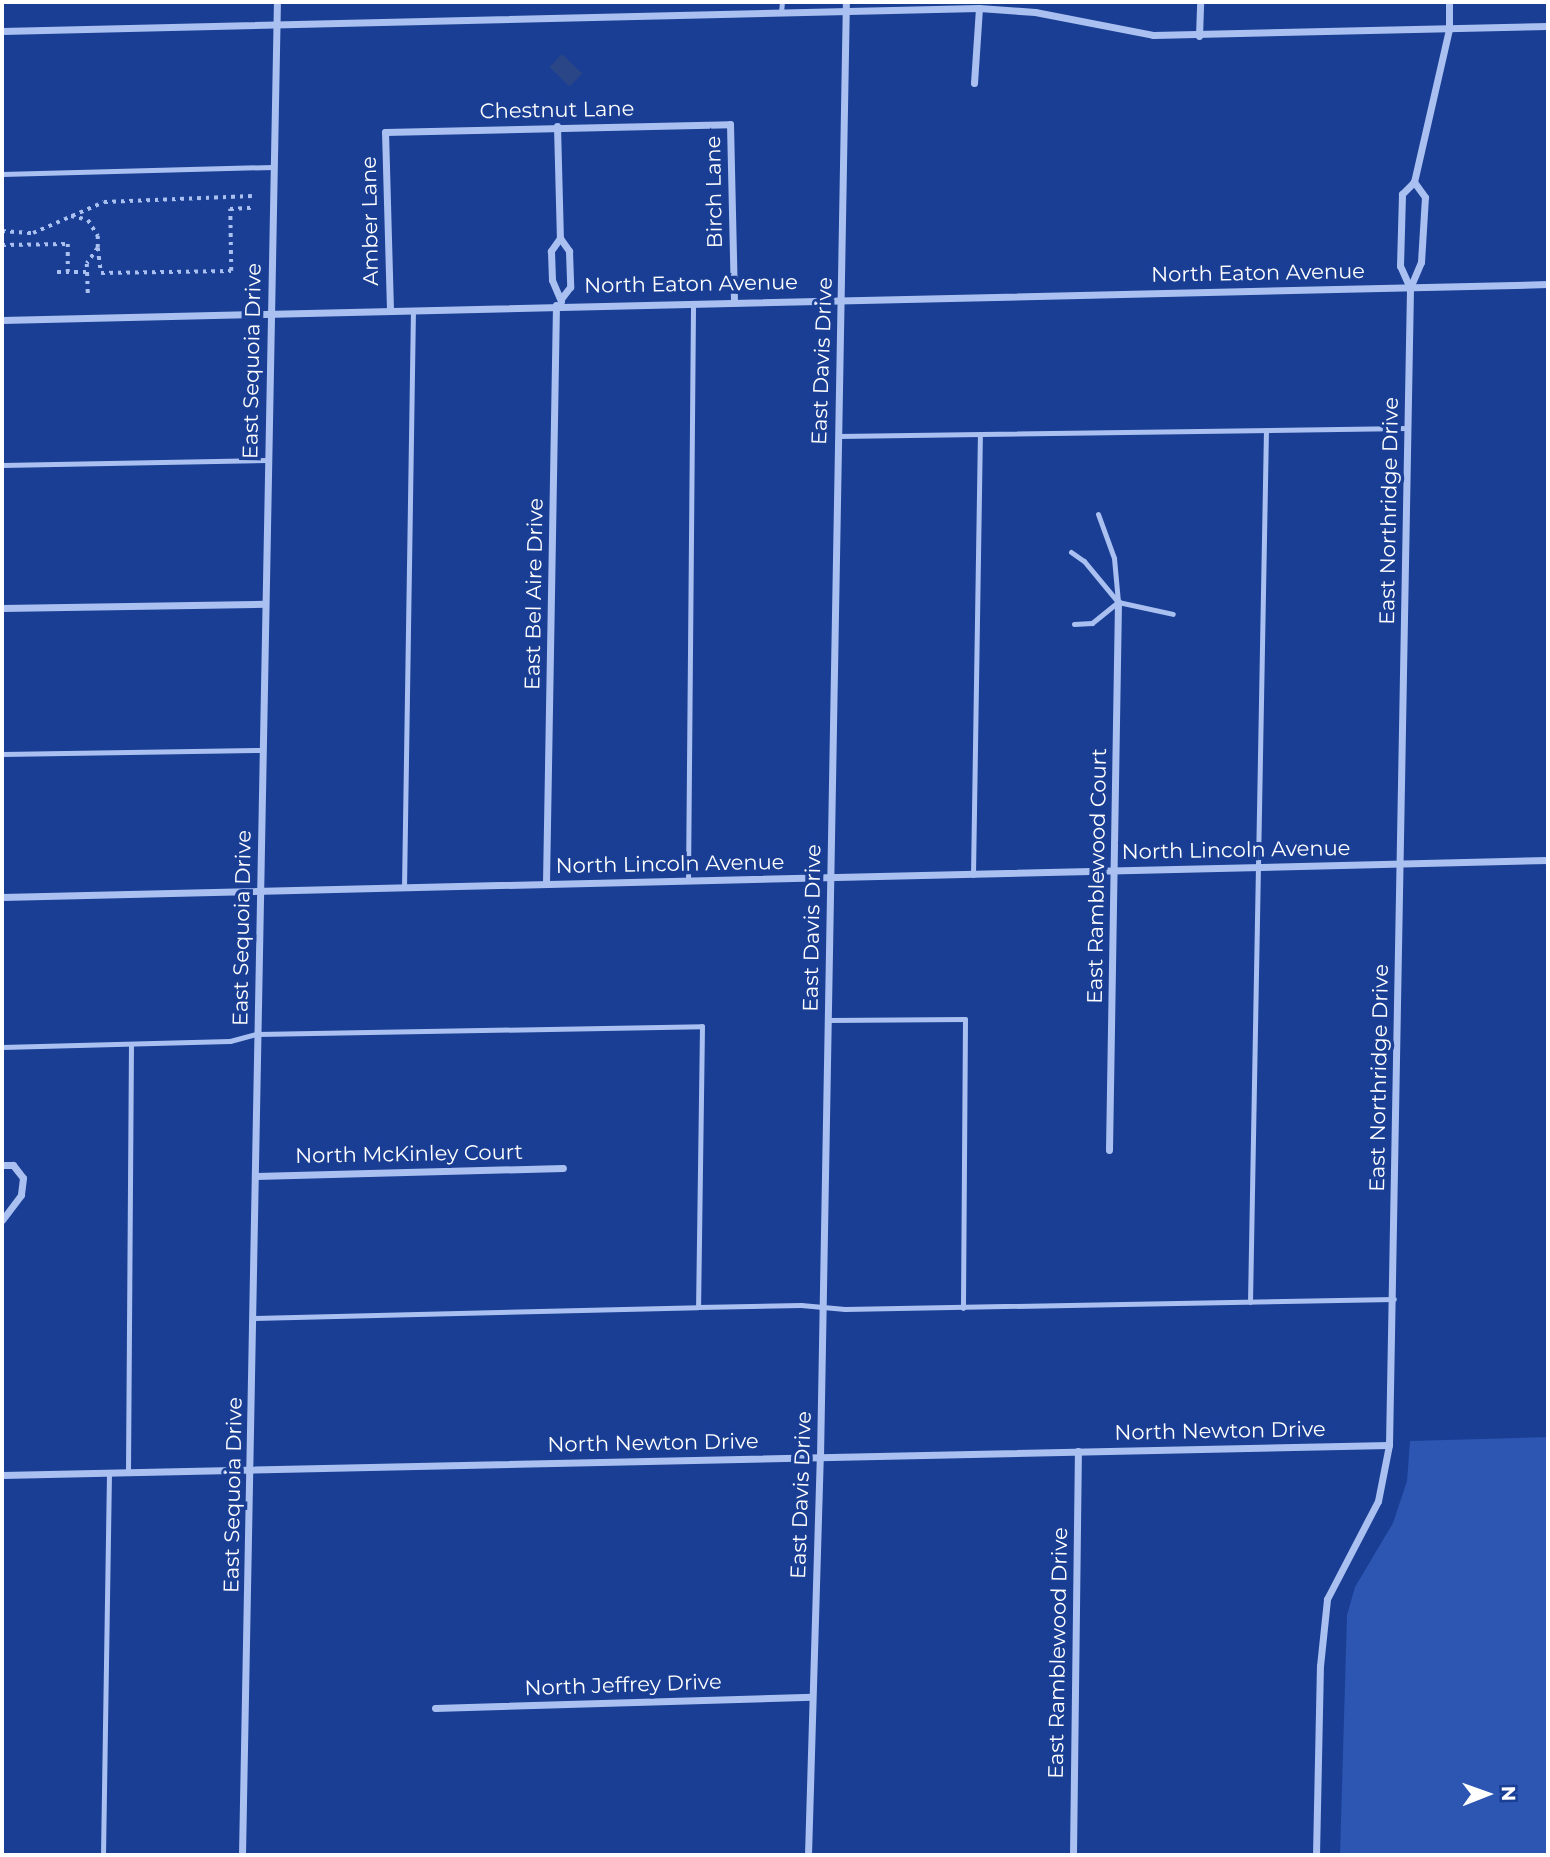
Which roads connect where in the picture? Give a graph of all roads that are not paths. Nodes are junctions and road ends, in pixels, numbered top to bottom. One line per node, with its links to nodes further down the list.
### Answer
1 (276, 2): 11 (street, East Sequoia Drive)
2 (782, 2): 10 (lane)
3 (846, 2): 9 (street, East Davis Drive)
4 (1200, 2): 15 (street)
5 (1450, 2): 13 (street, East Northridge Drive)
6 (960, 5): 8 (street); 9 (street)
7 (993, 5): 8 (street); 15 (street)
8 (979, 8): 16 (street)
9 (846, 12): 10 (street); 26 (street, East Davis Drive)
10 (781, 13): 11 (street)
11 (276, 24): 14 (street); 20 (street, East Sequoia Drive)
12 (1548, 26): 13 (street)
13 (1449, 29): 15 (street); 22 (street, East Northridge Drive)
14 (2, 31)
15 (1199, 36)
16 (974, 83)
17 (730, 124): 18 (street, Chestnut Lane); 27 (street, Birch Lane)
18 (557, 127): 19 (street, Chestnut Lane); 23 (street)
19 (385, 132): 30 (street, Amber Lane)
20 (272, 167): 21 (lane); 32 (street, East Sequoia Drive)
21 (2, 174)
22 (1414, 182): 25 (street, East Northridge Drive); 25 (street, East Northridge Drive)
23 (560, 238): 28 (street); 28 (street)
24 (1548, 284): 25 (street, North Eaton Avenue)
25 (1410, 288): 26 (street, North Eaton Avenue); 34 (street, East Northridge Drive)
26 (842, 298): 27 (street, North Eaton Avenue); 37 (street, East Davis Drive)
27 (733, 300): 29 (street, North Eaton Avenue)
28 (559, 303): 29 (street, North Eaton Avenue); 31 (street, North Eaton Avenue); 56 (street, East Bel Aire Drive)
29 (693, 303): 55 (lane)
30 (390, 310): 31 (street, North Eaton Avenue); 32 (street, North Eaton Avenue)
31 (413, 310): 57 (lane)
32 (270, 313): 33 (street, North Eaton Avenue); 38 (street, East Sequoia Drive)
33 (2, 320)
34 (1408, 428): 35 (lane); 50 (street, East Northridge Drive)
35 (1266, 430): 36 (lane); 51 (lane)
36 (980, 434): 37 (lane); 53 (lane)
37 (837, 436): 54 (street, East Davis Drive)
38 (267, 460): 39 (lane); 43 (street, East Sequoia Drive)
39 (2, 465)
40 (1098, 514): 42 (lane)
41 (1071, 552): 42 (lane)
42 (1118, 602): 45 (lane); 46 (lane); 52 (street, East Ramblewood Court)
43 (265, 604): 44 (street); 47 (street, East Sequoia Drive)
44 (2, 608)
45 (1173, 614)
46 (1074, 624)
47 (262, 750): 48 (lane); 58 (street, East Sequoia Drive)
48 (2, 754)
49 (1548, 860): 50 (street, North Lincoln Avenue)
50 (1400, 863): 51 (street, North Lincoln Avenue); 69 (street, East Northridge Drive)
51 (1258, 867): 52 (street, North Lincoln Avenue); 70 (lane)
52 (1116, 870): 53 (street, North Lincoln Avenue); 64 (street, East Ramblewood Court)
53 (973, 875): 54 (street, North Lincoln Avenue)
54 (831, 878): 55 (street, North Lincoln Avenue); 60 (street, East Davis Drive)
55 (688, 881): 56 (street, North Lincoln Avenue)
56 (546, 883): 57 (street, North Lincoln Avenue)
57 (404, 888): 58 (street, North Lincoln Avenue)
58 (260, 891): 59 (street, North Lincoln Avenue); 61 (street, East Sequoia Drive)
59 (2, 897)
60 (828, 1020): 72 (street, East Davis Drive); 73 (lane)
61 (257, 1034): 62 (lane); 67 (street, East Sequoia Drive); 71 (lane)
62 (131, 1045): 63 (lane); 80 (lane)
63 (2, 1047)
64 (1109, 1150)
65 (2, 1165): 68 (street)
66 (563, 1168): 67 (street, North McKinley Court)
67 (256, 1176): 74 (street, East Sequoia Drive)
68 (2, 1220)
69 (1394, 1299): 70 (lane); 75 (street, East Northridge Drive)
70 (1250, 1302): 73 (lane)
71 (698, 1307): 72 (lane); 74 (lane)
72 (823, 1307): 73 (lane); 77 (street, East Davis Drive)
73 (963, 1308)
74 (254, 1318): 78 (street, East Sequoia Drive)
75 (1389, 1445): 76 (street, North Newton Drive); 88 (street, East Northridge Drive)
76 (1078, 1451): 77 (street, North Newton Drive); 87 (street, East Ramblewood Drive)
77 (820, 1457): 78 (street, North Newton Drive); 82 (street, East Davis Drive)
78 (251, 1469): 80 (street, North Newton Drive); 85 (street, East Sequoia Drive)
79 (109, 1472): 80 (street, North Newton Drive); 81 (street, North Newton Drive); 84 (lane)
80 (128, 1472)
81 (2, 1475)
82 (812, 1697): 83 (street, North Jeffrey Drive); 86 (street, East Davis Drive)
83 (435, 1708)
84 (103, 1855)
85 (242, 1855)
86 (808, 1855)
87 (1073, 1855)
88 (1316, 1855)

